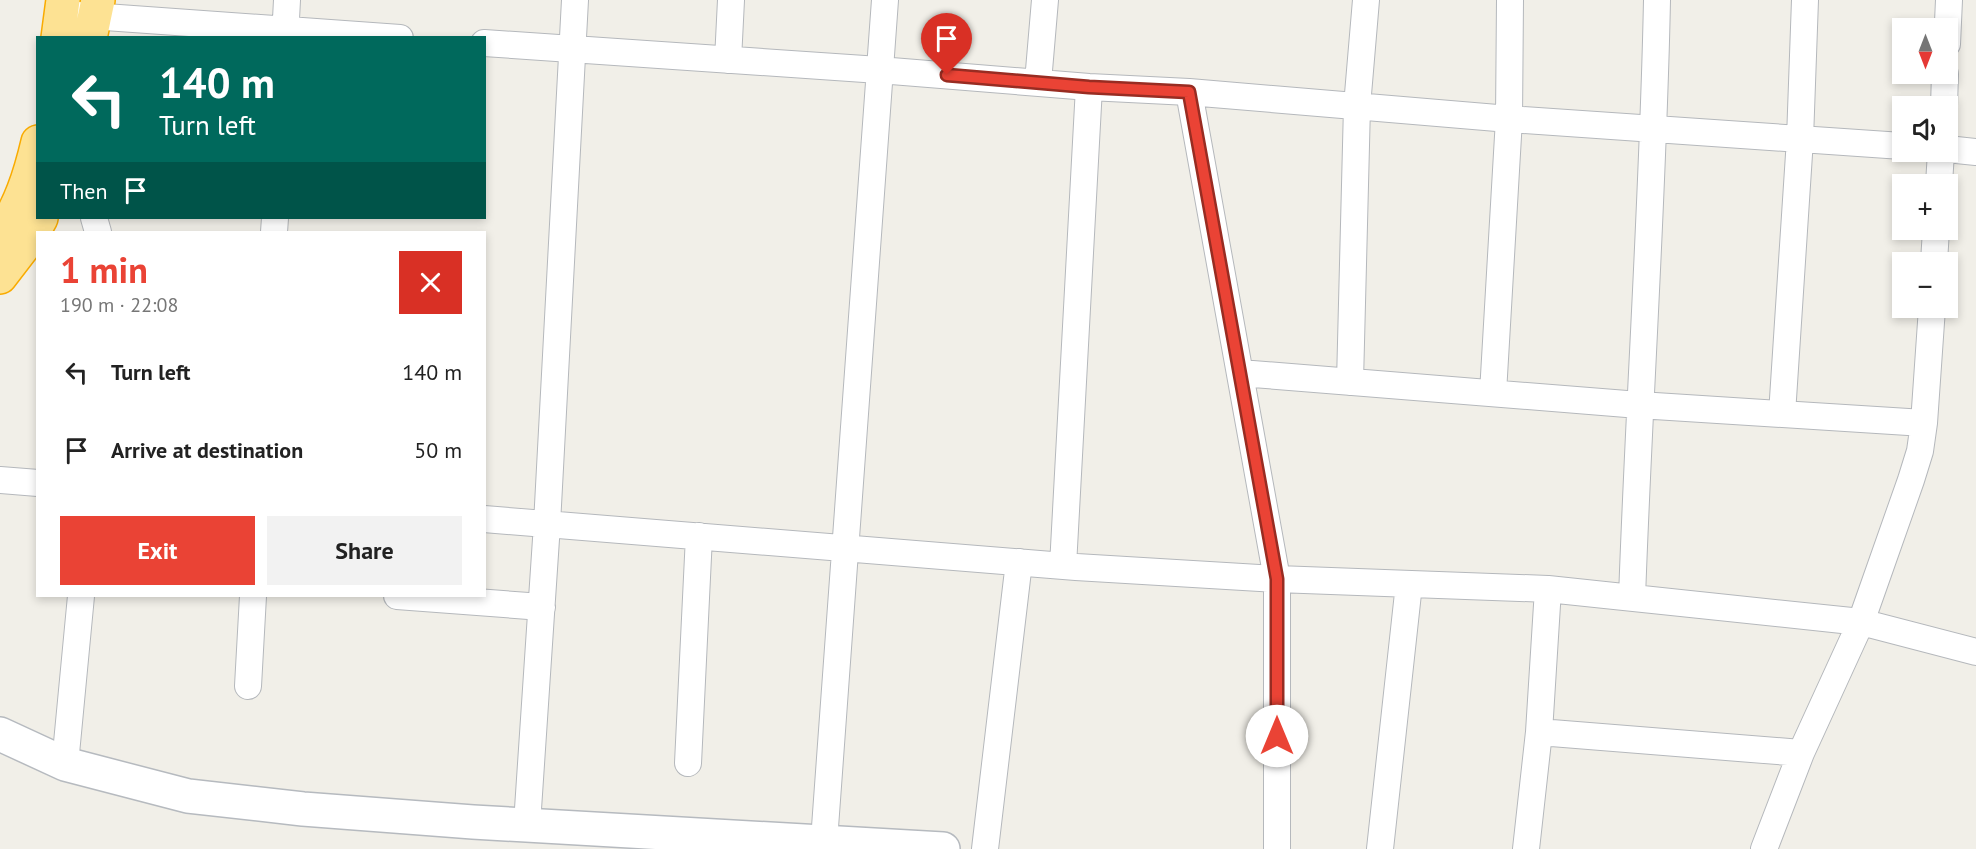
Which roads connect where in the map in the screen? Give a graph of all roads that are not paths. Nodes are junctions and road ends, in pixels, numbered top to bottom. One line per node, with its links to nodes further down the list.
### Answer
1 (287, 0): 14 (street)
2 (575, 0): 17 (street)
3 (731, 0): 18 (street)
4 (885, 0): 19 (street)
5 (1045, 0): 20 (street)
6 (1366, 0): 23 (street)
7 (1510, 0): 24 (street)
8 (1657, 0): 25 (street)
9 (1805, 0): 26 (street)
10 (1949, 0): 13 (street)
11 (61, 17): 12 (street)
12 (94, 18): 14 (street)
13 (1948, 18)
14 (286, 34): 15 (street)
15 (343, 36)
16 (486, 43): 17 (street)
17 (572, 49): 18 (street); 44 (street)
18 (728, 60): 19 (street)
19 (879, 70): 20 (street); 46 (street)
20 (1038, 82): 21 (street)
21 (1089, 87): 22 (street); 48 (street)
22 (1189, 92): 23 (street); 35 (street)
23 (1357, 106): 24 (street); 36 (street)
24 (1509, 119): 25 (street); 37 (street)
25 (1654, 129): 26 (street); 38 (street)
26 (1800, 139): 27 (street); 39 (street)
27 (1892, 145)
28 (36, 149): 32 (highway)
29 (1958, 150): 30 (street)
30 (1976, 152)
31 (40, 219): 33 (highway)
32 (0, 235)
33 (0, 277)
34 (1931, 318): 40 (street)
35 (1240, 373): 36 (street); 49 (street)
36 (1350, 381): 37 (street)
37 (1493, 393): 38 (street)
38 (1639, 405): 39 (street); 55 (street)
39 (1782, 414): 40 (street)
40 (1924, 423): 57 (street)
41 (0, 480): 42 (street)
42 (36, 483)
43 (486, 519): 44 (street)
44 (547, 524): 45 (street); 56 (street)
45 (699, 536): 46 (street); 63 (street)
46 (845, 548): 47 (street); 66 (street)
47 (1018, 562): 48 (street); 68 (street)
48 (1063, 566): 49 (street)
49 (1277, 579): 50 (street); 69 (street)
50 (1409, 584): 51 (street); 70 (street)
51 (1548, 589): 55 (street); 60 (street)
52 (81, 597): 64 (street)
53 (253, 597): 59 (street)
54 (410, 597): 56 (street)
55 (1632, 598): 57 (street)
56 (542, 607): 65 (street)
57 (1862, 622): 58 (street); 62 (street)
58 (1976, 652)
59 (248, 686)
60 (1539, 732): 62 (street); 71 (street)
61 (0, 734): 64 (street)
62 (1801, 753): 72 (street)
63 (687, 763)
64 (65, 764): 65 (street)
65 (527, 824): 66 (street)
66 (824, 841): 67 (street)
67 (943, 849)
68 (985, 849)
69 (1277, 849)
70 (1380, 849)
71 (1526, 849)
72 (1764, 849)

